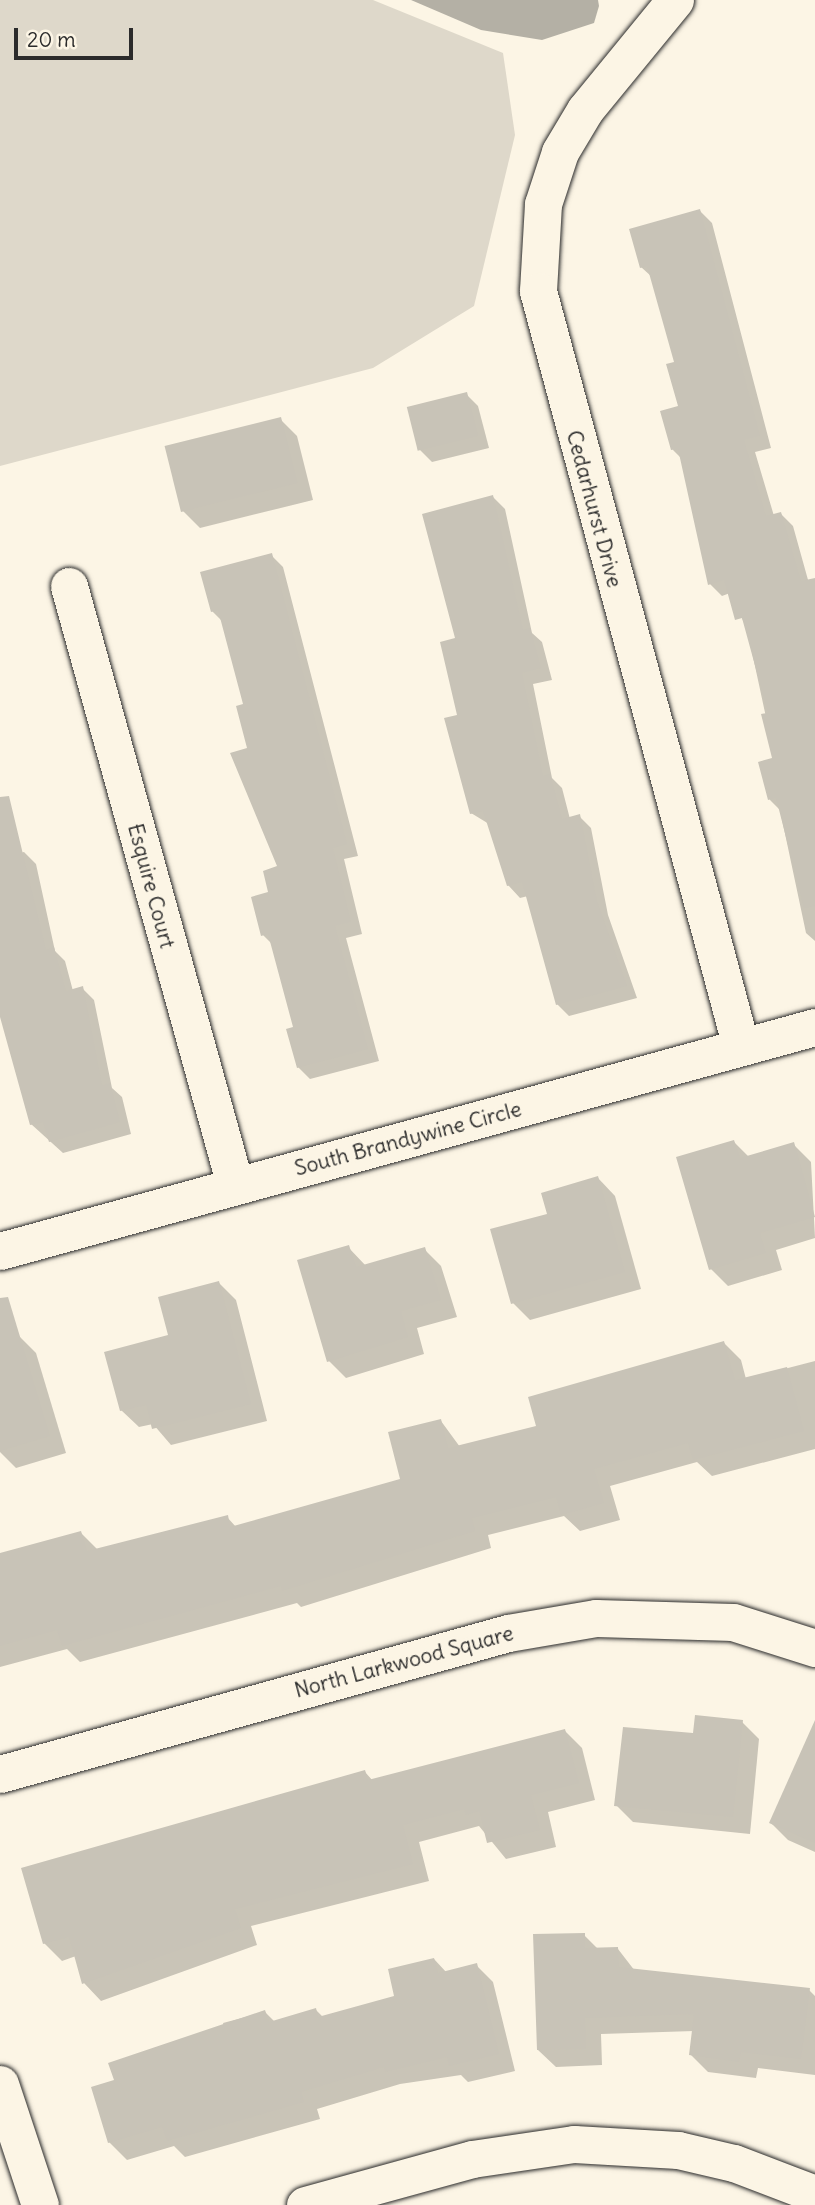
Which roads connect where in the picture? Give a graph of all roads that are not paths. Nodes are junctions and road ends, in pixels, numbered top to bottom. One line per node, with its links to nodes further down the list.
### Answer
1 (675, 0): 4 (street, Cedarhurst Drive)
2 (69, 586): 5 (street, Esquire Court)
3 (815, 1027): 4 (street, South Brandywine Circle)
4 (741, 1047): 5 (street, South Brandywine Circle)
5 (235, 1185): 6 (street, South Brandywine Circle)
6 (0, 1251)
7 (815, 1648): 8 (street, North Larkwood Square)
8 (0, 1774)
9 (0, 2084): 11 (street)
10 (815, 2194): 12 (street)
11 (40, 2205)
12 (305, 2205)

